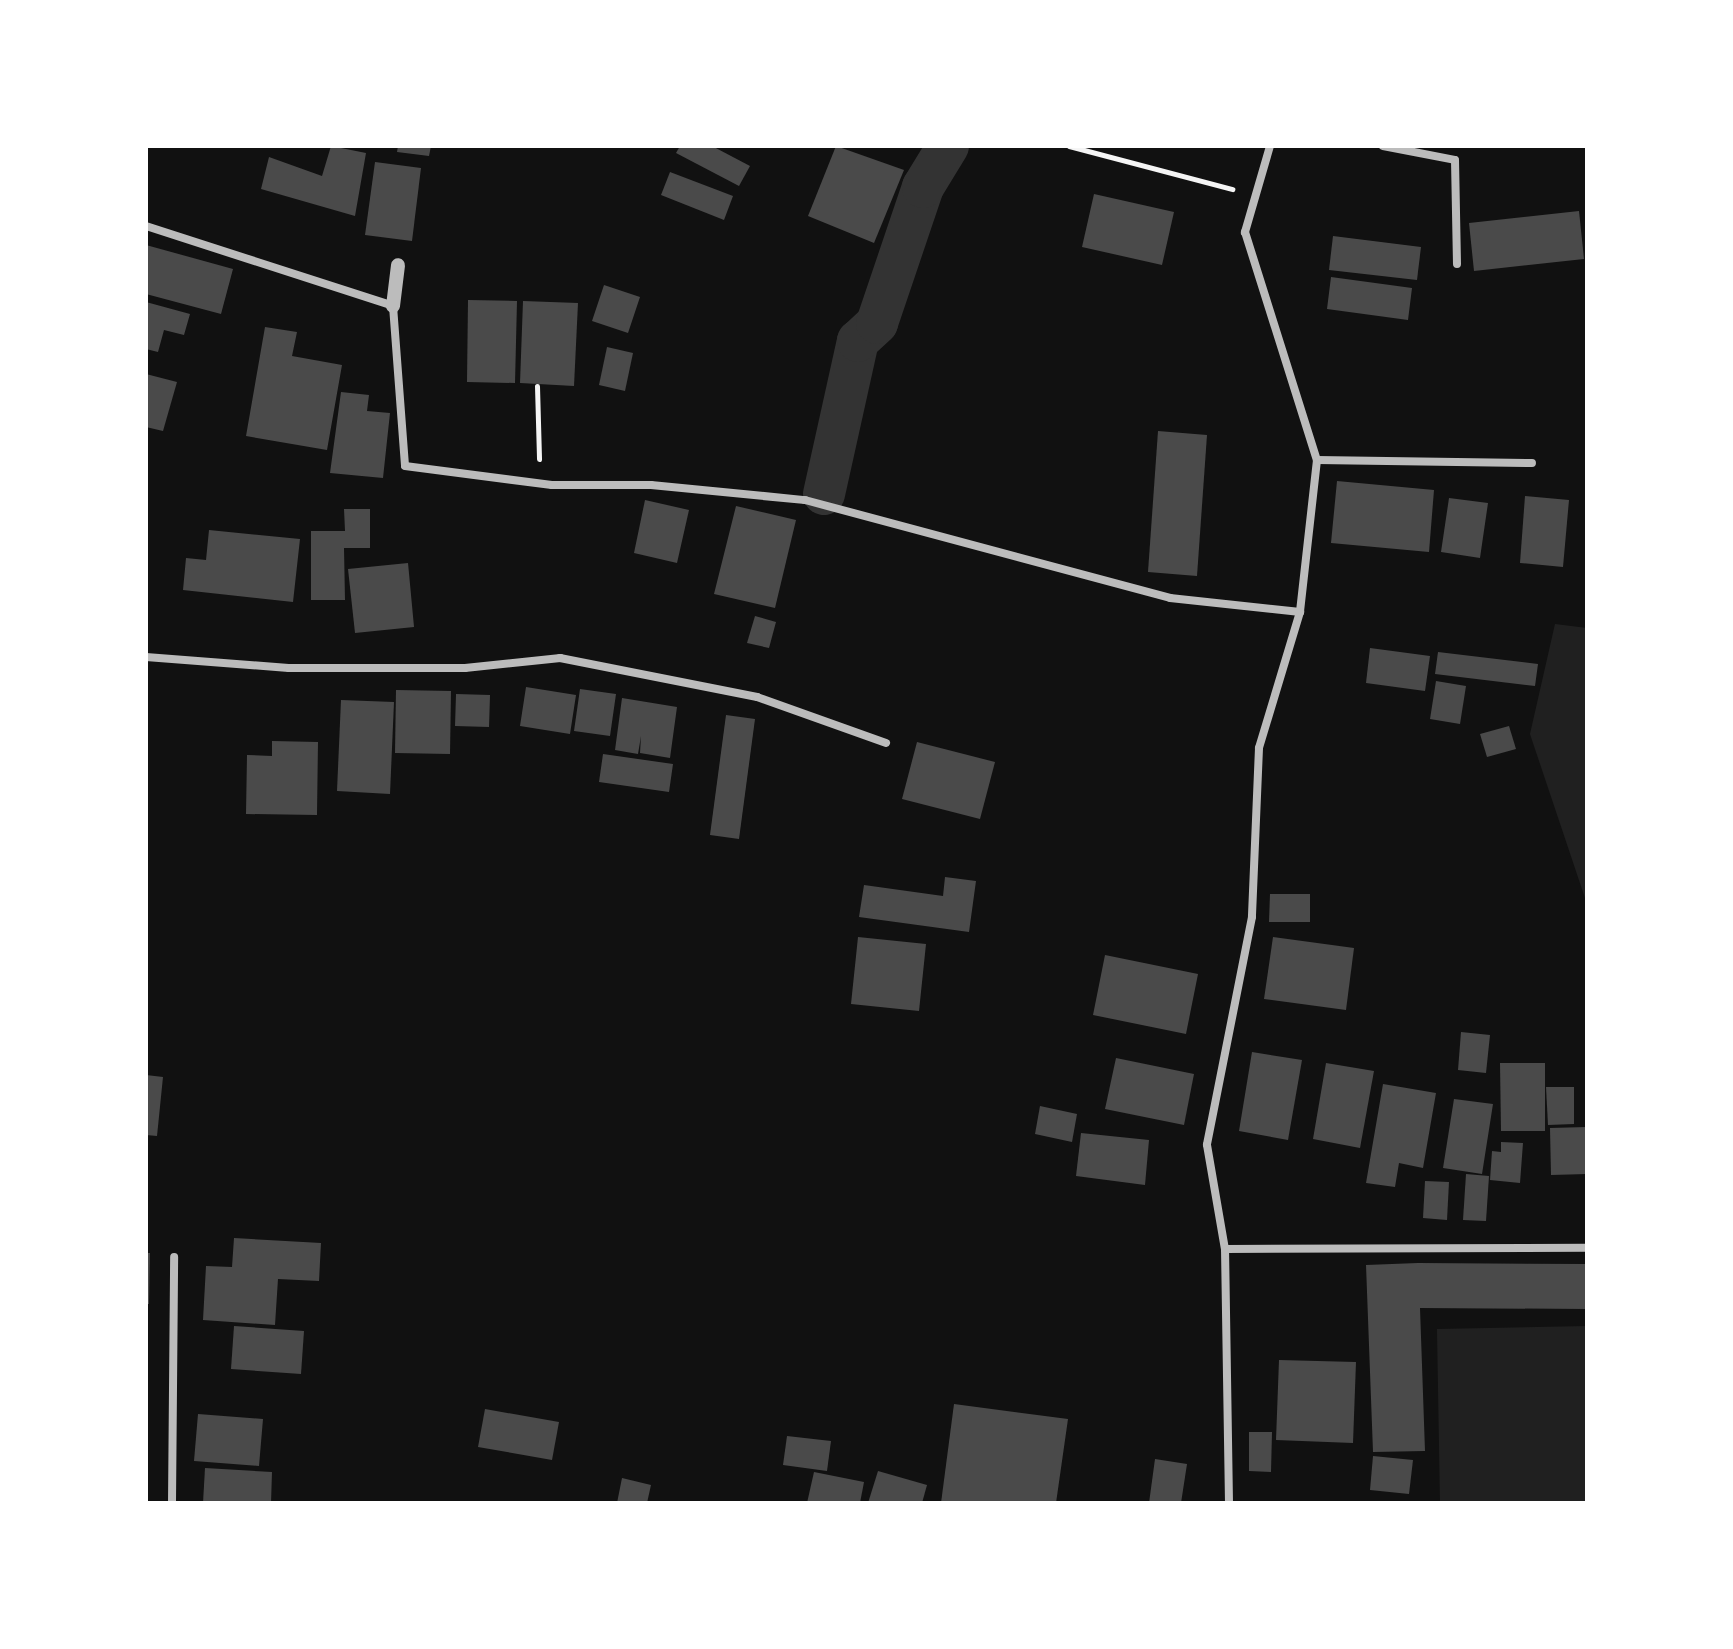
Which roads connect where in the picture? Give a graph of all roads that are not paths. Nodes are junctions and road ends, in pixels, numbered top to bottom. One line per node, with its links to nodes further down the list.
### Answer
1 (1270, 146): 7 (street)
2 (1383, 146): 4 (street)
3 (146, 226): 6 (street)
4 (1457, 264)
5 (398, 265): 6 (street)
6 (393, 306): 9 (street)
7 (1317, 460): 8 (street); 9 (street)
8 (1532, 463)
9 (1300, 612): 13 (street)
10 (146, 657): 11 (street)
11 (886, 743)
12 (1587, 1248): 13 (street)
13 (1225, 1249): 16 (street)
14 (174, 1257): 15 (street)
15 (172, 1503)
16 (1229, 1503)

